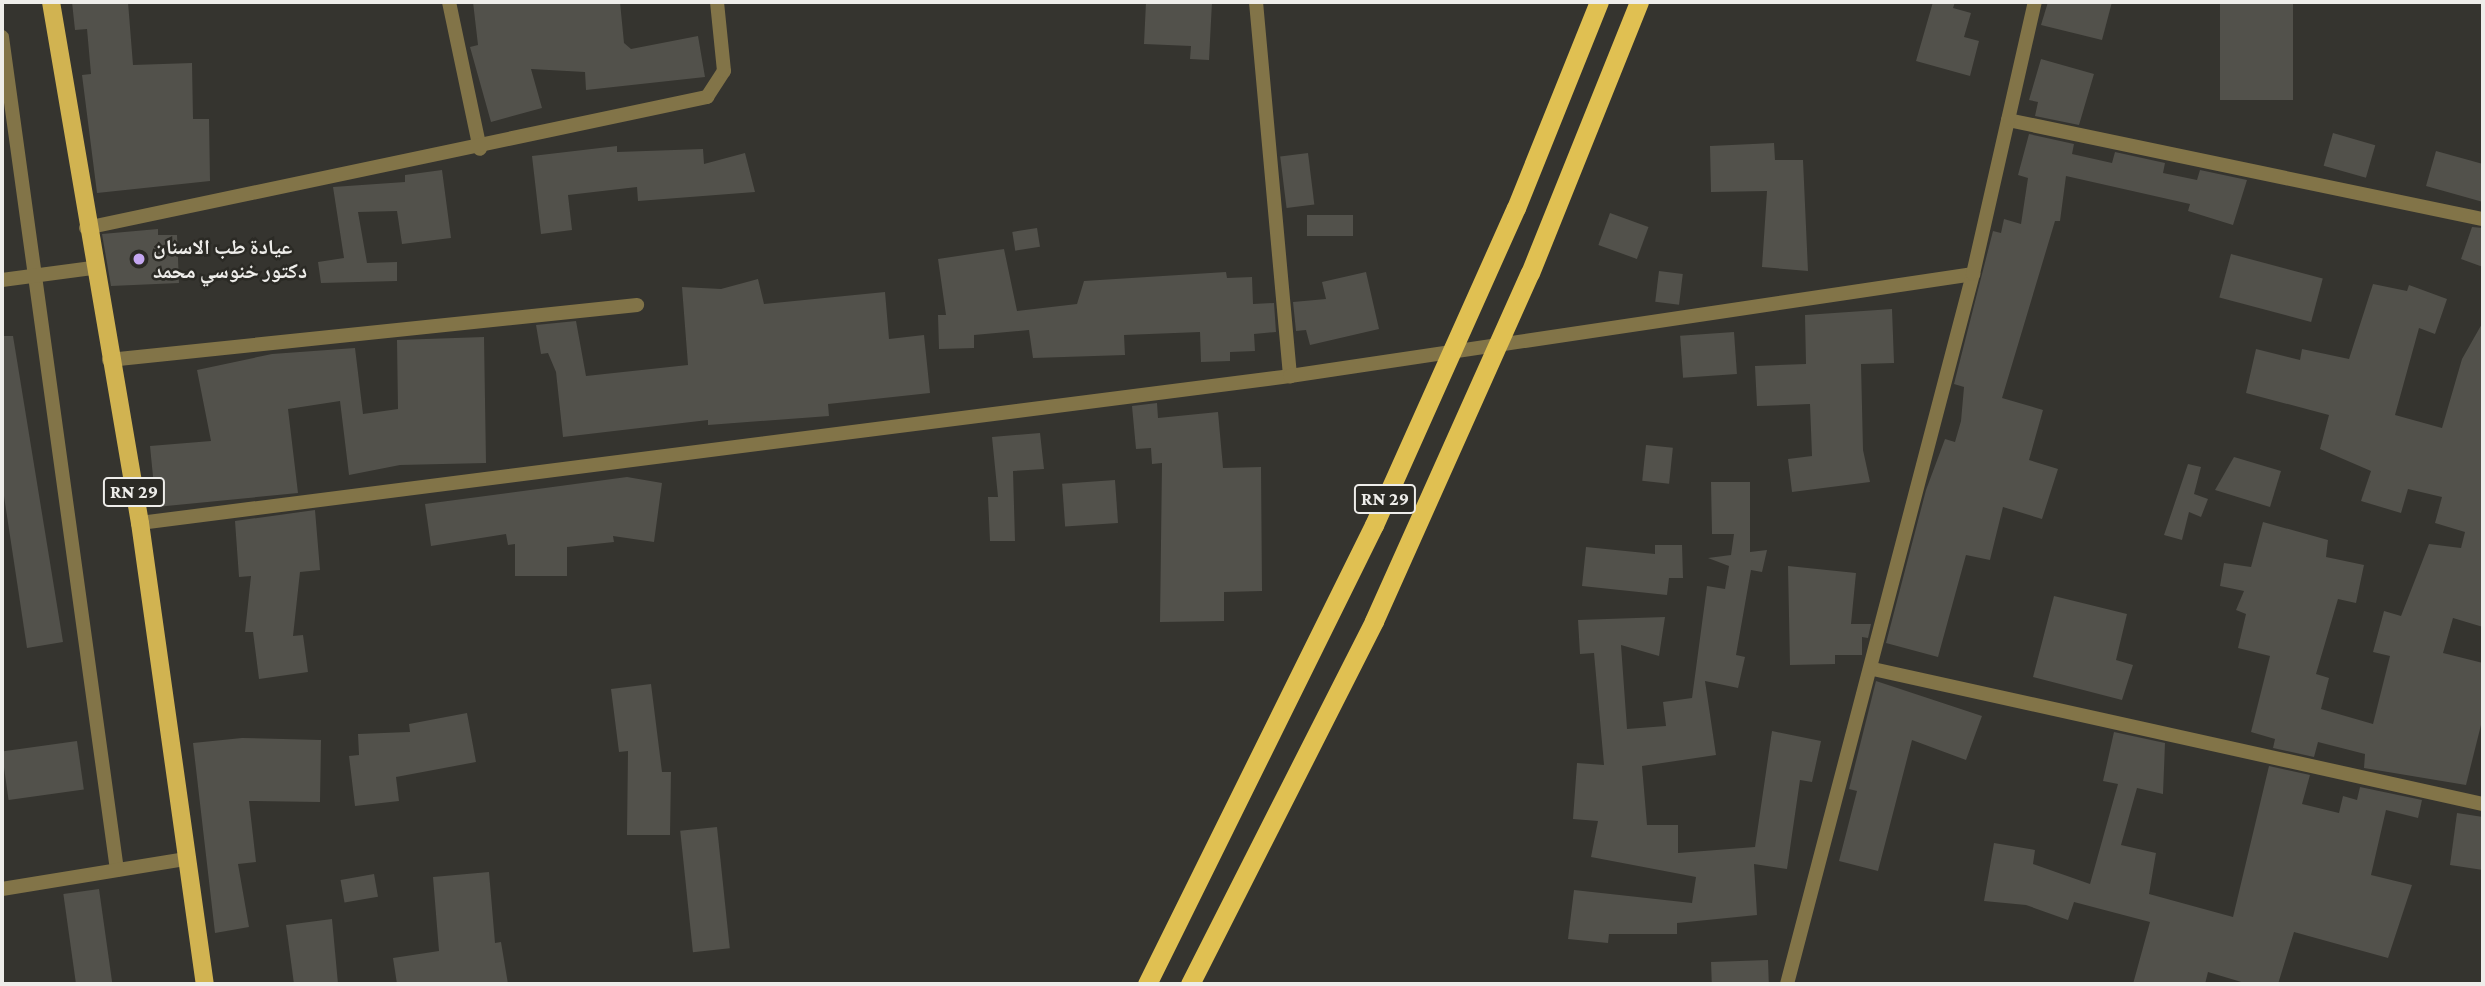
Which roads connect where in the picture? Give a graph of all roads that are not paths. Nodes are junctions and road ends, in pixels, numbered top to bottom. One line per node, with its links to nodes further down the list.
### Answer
1 (51, 2): 12 (main road, RN 29)
2 (449, 2): 10 (street)
3 (717, 2): 10 (street)
4 (1256, 2): 21 (street)
5 (1599, 2): 19 (highway, RN 29)
6 (1639, 2): 18 (highway, RN 29)
7 (2035, 2): 9 (street)
8 (2, 37): 15 (street)
9 (2008, 120): 11 (street); 14 (street)
10 (480, 149): 12 (street)
11 (2483, 219)
12 (86, 228): 13 (main road, RN 29)
13 (92, 268): 15 (street); 20 (main road, RN 29)
14 (1973, 274): 18 (street); 23 (street)
15 (37, 275): 16 (street); 26 (street)
16 (2, 280)
17 (637, 305): 20 (street)
18 (1501, 341): 19 (street); 30 (highway, RN 29)
19 (1451, 352): 21 (street); 29 (highway, RN 29)
20 (108, 360): 22 (main road, RN 29)
21 (1290, 376): 22 (street)
22 (140, 523): 25 (main road, RN 29)
23 (1873, 669): 24 (street); 31 (street)
24 (2483, 804)
25 (185, 859): 26 (street); 28 (main road, RN 29)
26 (117, 870): 27 (street)
27 (2, 889)
28 (205, 984)
29 (1147, 984)
30 (1190, 984)
31 (1787, 984)

